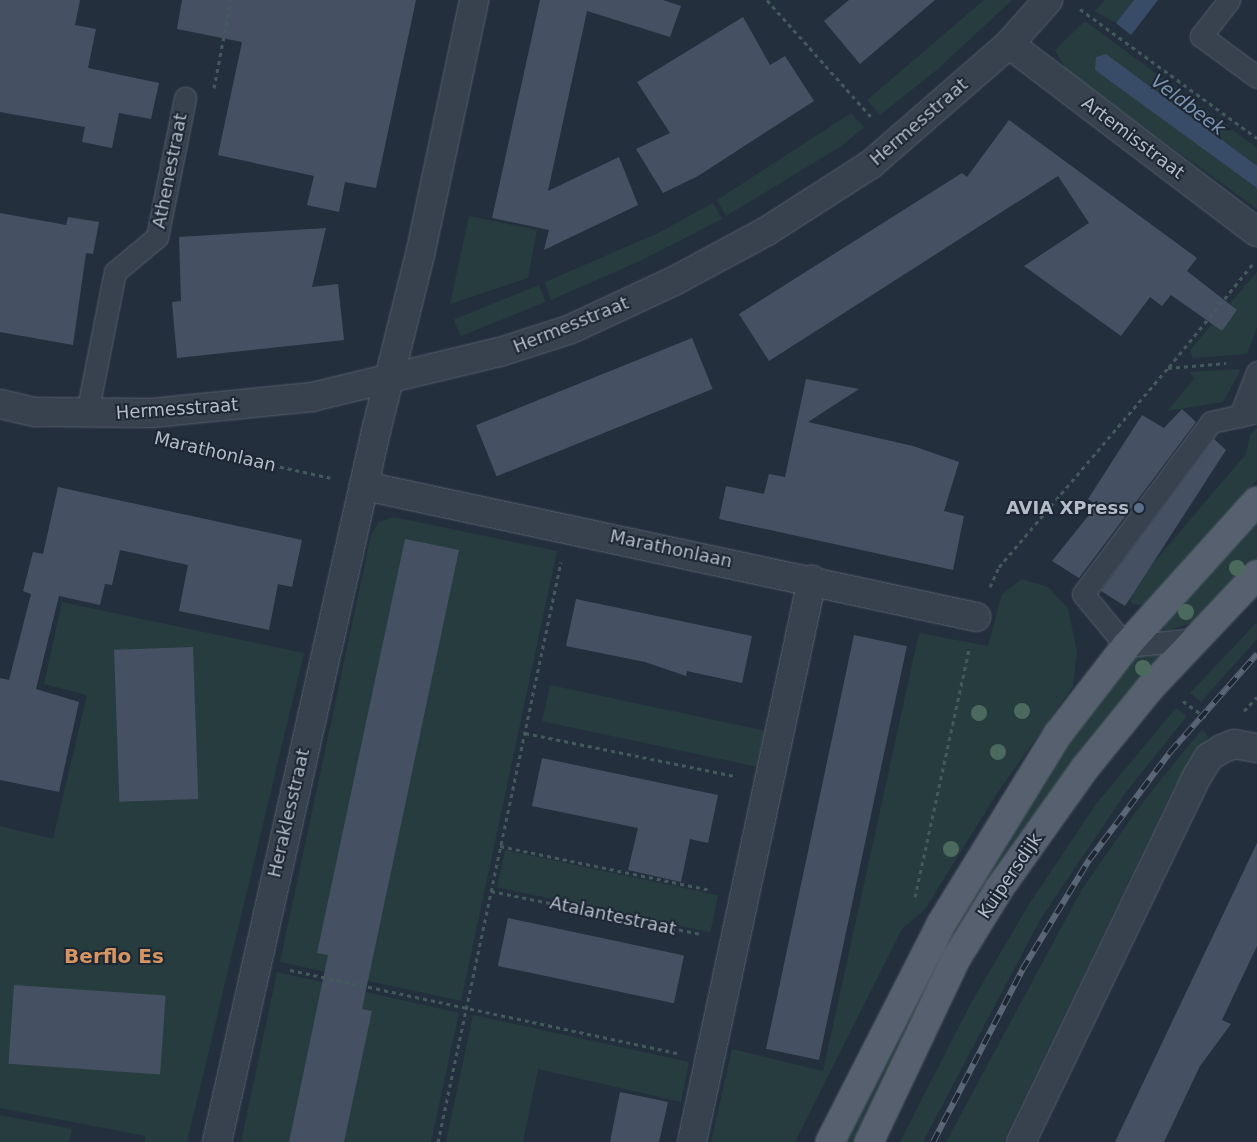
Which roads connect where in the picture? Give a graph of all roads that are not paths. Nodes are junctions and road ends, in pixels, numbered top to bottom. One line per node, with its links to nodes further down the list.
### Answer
1 (474, 0): 9 (street)
2 (1229, 0): 5 (lane)
3 (1061, 2): 4 (street, Hermesstraat)
4 (1009, 44): 7 (street, Artemisstraat); 9 (street, Hermesstraat)
5 (1257, 77)
6 (185, 98): 11 (lane, Athenestraat)
7 (1257, 232)
8 (1257, 372): 12 (lane)
9 (389, 381): 11 (street, Hermesstraat); 13 (street)
10 (0, 404): 11 (street, Hermesstraat)
11 (87, 413)
12 (1248, 414): 19 (lane)
13 (364, 486): 16 (street, Marathonlaan); 21 (street, Heraklesstraat)
14 (1257, 501): 19 (main road, Kuipersdijk)
15 (1257, 575): 18 (main road, Kuipersdijk)
16 (812, 580): 17 (street, Marathonlaan); 22 (street)
17 (976, 617)
18 (1196, 638): 19 (lane); 24 (main road, Kuipersdijk)
19 (1126, 646): 23 (main road, Kuipersdijk)
20 (1246, 746): 25 (street)
21 (217, 1142)
22 (692, 1142)
23 (830, 1142)
24 (869, 1142)
25 (1021, 1142)

